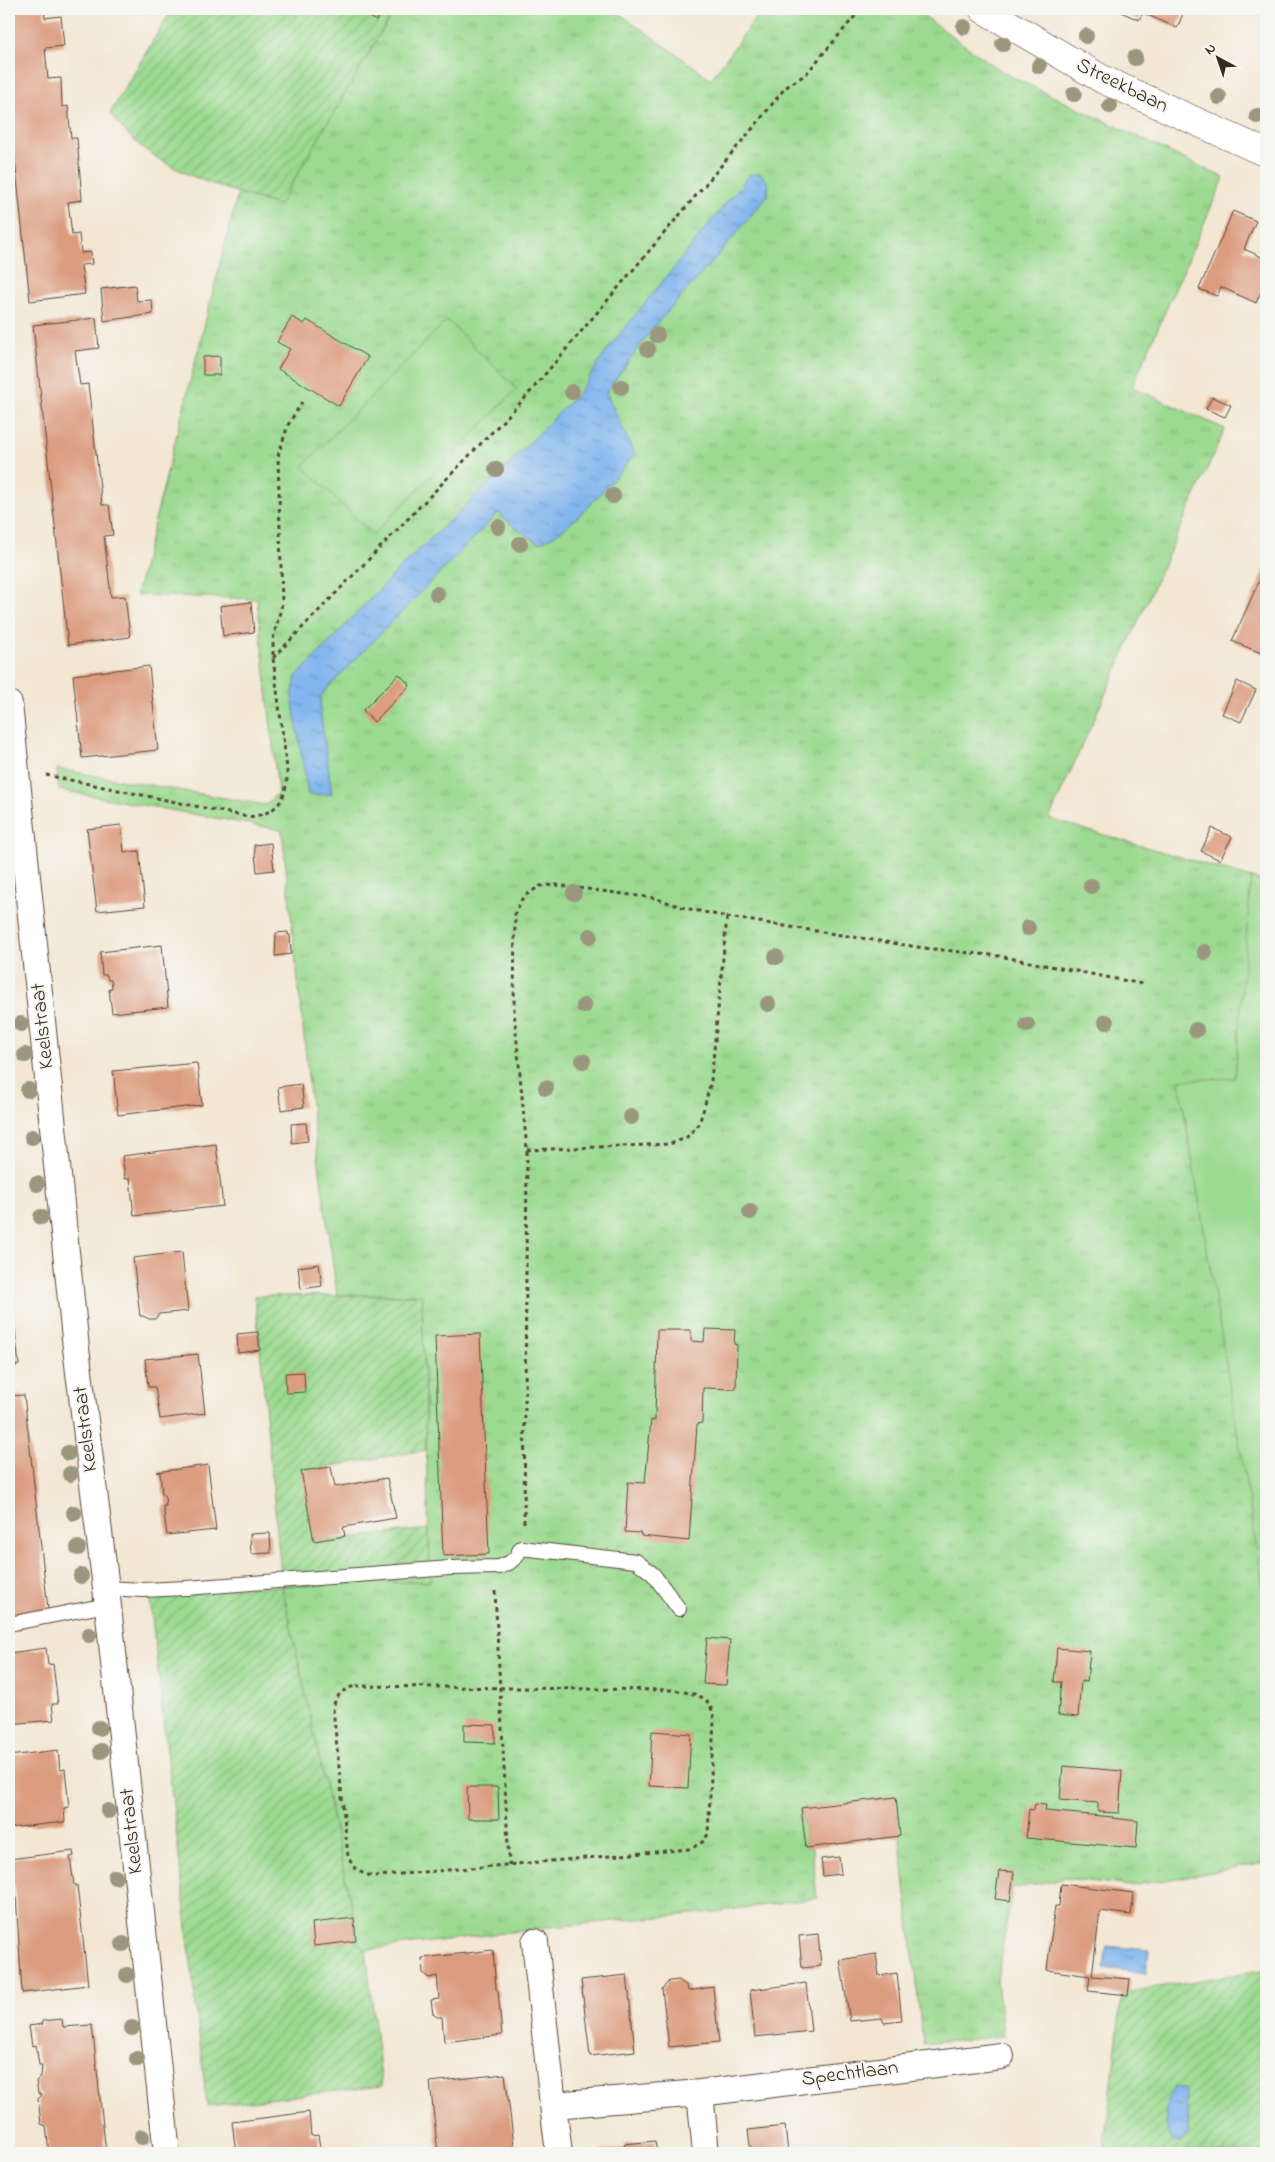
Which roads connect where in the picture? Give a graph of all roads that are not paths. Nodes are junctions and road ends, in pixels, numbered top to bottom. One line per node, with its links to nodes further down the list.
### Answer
1 (983, 9): 2 (street, Streekbaan)
2 (1266, 153)
3 (9, 704): 4 (street, Keelstraat)
4 (12, 772): 5 (street, Keelstraat)
5 (106, 1597): 6 (lane); 7 (lane); 12 (street, Keelstraat)
6 (679, 1609)
7 (9, 1624)
8 (535, 1942): 11 (street)
9 (1001, 2056): 10 (street, Spechtlaan)
10 (700, 2093): 11 (street, Spechtlaan); 14 (street)
11 (554, 2105): 13 (street)
12 (167, 2153)
13 (559, 2153)
14 (706, 2153)

